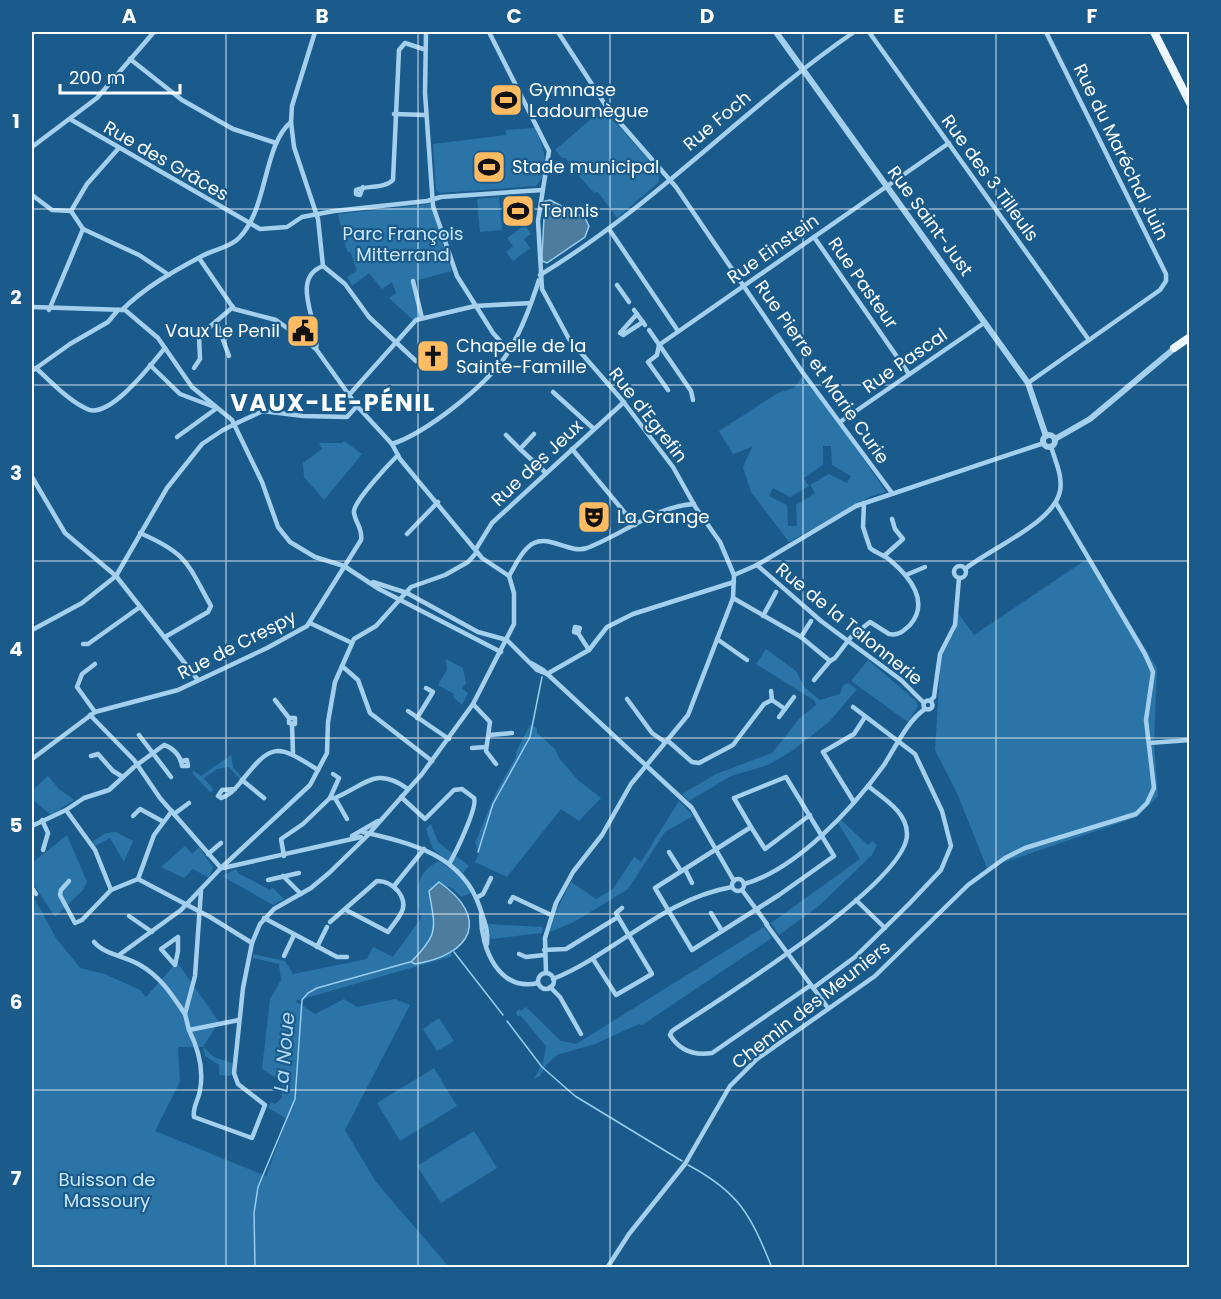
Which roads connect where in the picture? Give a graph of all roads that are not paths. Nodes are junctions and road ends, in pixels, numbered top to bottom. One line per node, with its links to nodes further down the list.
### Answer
1 (154, 32): 12 (street)
2 (315, 32): 15 (street)
3 (426, 32): 11 (street)
4 (489, 32): 28 (street)
5 (558, 32): 25 (street, Rue Pierre et Marie Curie)
6 (776, 32): 13 (street, Rue Saint-Just)
7 (854, 32): 13 (street, Rue Foch)
8 (869, 32): 22 (street, Rue des 3 Tilleuls)
9 (1046, 32): 56 (street, Rue du Maréchal Juin)
10 (1154, 32): 14 (main road)
11 (423, 49): 16 (street); 17 (street)
12 (130, 59): 18 (street); 21 (street)
13 (802, 68): 25 (street, Rue Foch); 26 (street, Rue Saint-Just)
14 (1190, 103)
15 (291, 114): 19 (street); 20 (street)
16 (394, 114): 17 (street); 27 (street)
17 (426, 115): 30 (street)
18 (70, 119): 23 (street); 24 (street, Rue des Grâces)
19 (291, 122): 20 (street); 32 (street)
20 (282, 129): 21 (street)
21 (276, 142): 33 (street)
22 (949, 143): 26 (street, Rue Einstein); 56 (street, Rue des 3 Tilleuls)
23 (32, 147)
24 (118, 149): 31 (street); 33 (street, Rue des Grâces)
25 (670, 178): 35 (street, Rue Foch); 43 (street, Rue Pierre et Marie Curie)
26 (887, 186): 36 (street, Rue Einstein); 53 (street, Rue Saint-Just)
27 (363, 188)
28 (542, 190): 30 (street); 40 (street)
29 (32, 195): 31 (street)
30 (432, 199): 32 (street); 46 (street)
31 (71, 211): 34 (street)
32 (316, 215): 33 (street); 38 (street)
33 (249, 224): 37 (street)
34 (83, 229): 39 (street); 49 (street)
35 (609, 229): 40 (street, Rue Foch); 55 (street)
36 (814, 237): 43 (street, Rue Einstein); 69 (street, Rue Pasteur)
37 (199, 258): 39 (street); 48 (street)
38 (323, 266): 58 (street); 62 (street)
39 (169, 275): 50 (street)
40 (540, 275): 45 (street); 77 (street, Rue d'Egrefin)
41 (413, 281): 51 (street)
42 (617, 285): 44 (street)
43 (744, 285): 55 (street, Rue Einstein); 81 (street, Rue Pierre et Marie Curie)
44 (629, 302)
45 (531, 303): 46 (street); 63 (street)
46 (475, 306): 51 (street); 63 (street)
47 (32, 307): 49 (street)
48 (233, 307): 52 (street); 62 (street)
49 (49, 310): 50 (street)
50 (120, 310): 60 (street); 68 (street)
51 (422, 318): 58 (street)
52 (216, 321): 64 (street); 67 (street)
53 (984, 322): 69 (street, Rue Pascal); 70 (street, Rue Saint-Just)
54 (645, 326): 54 (street); 59 (street)
55 (678, 331): 59 (street, Rue Einstein)
56 (1089, 340): 70 (street)
57 (1190, 340): 61 (main road)
58 (396, 341): 65 (street); 74 (street)
59 (659, 345): 72 (street); 76 (street)
60 (165, 348): 66 (street); 71 (street)
61 (1174, 348): 87 (street)
62 (316, 349): 74 (street)
63 (508, 351): 88 (street)
64 (229, 356)
65 (416, 361)
66 (150, 365): 68 (street); 75 (street)
67 (194, 368)
68 (34, 369)
69 (909, 374): 81 (street, Rue Pascal)
70 (1028, 383): 85 (street, Rue Saint-Just)
71 (192, 387): 75 (street); 79 (street)
72 (668, 390)
73 (553, 392): 82 (street)
74 (349, 395): 78 (street)
75 (186, 396): 79 (street)
76 (693, 400)
77 (624, 402): 82 (street, Rue des Jeux); 99 (street, Rue d'Egrefin)
78 (357, 406): 80 (street); 88 (street)
79 (218, 408): 80 (street); 86 (street)
80 (236, 422): 102 (street, bridge); 107 (street)
81 (840, 422): 95 (street, Rue Pierre et Marie Curie)
82 (594, 429): 91 (street, Rue des Jeux)
83 (534, 434): 90 (street)
84 (506, 435): 90 (street)
85 (1046, 436): 87 (street); 89 (street)
86 (177, 437)
87 (1055, 439): 89 (street)
88 (392, 444): 92 (street)
89 (1048, 445): 95 (street); 98 (street)
90 (520, 449): 93 (street)
91 (572, 449): 93 (street, Rue des Jeux); 101 (street)
92 (398, 455): 96 (street); 107 (street, Rue de Crespy)
93 (546, 473): 104 (street, Rue des Jeux)
94 (32, 477): 112 (street)
95 (892, 493): 97 (street)
96 (438, 502): 103 (street); 104 (street)
97 (864, 503): 105 (street); 106 (street)
98 (1056, 503): 109 (street); 166 (street, Chemin des Meuniers)
99 (694, 504): 101 (street); 110 (street, Rue d'Egrefin)
100 (892, 519): 105 (street)
101 (635, 525): 113 (street)
102 (140, 533): 112 (street); 127 (street)
103 (407, 534)
104 (476, 550): 113 (street); 117 (street, Rue des Jeux)
105 (884, 556): 111 (street)
106 (757, 565): 110 (street); 131 (street, Rue de la Talonnerie)
107 (344, 566): 115 (street); 124 (street, Rue de Crespy)
108 (925, 567): 111 (street)
109 (965, 569): 114 (street); 114 (street)
110 (734, 575): 116 (street)
111 (906, 575): 131 (street)
112 (116, 576): 121 (street); 125 (street)
113 (509, 576): 130 (street)
114 (959, 578): 149 (street)
115 (367, 580): 117 (street); 119 (street)
116 (734, 582): 120 (street); 134 (street)
117 (405, 592): 119 (street, Rue des Jeux); 130 (street)
118 (776, 592): 122 (street)
119 (399, 598): 132 (street, Rue des Jeux); 135 (street)
120 (733, 598): 122 (street); 129 (street)
121 (140, 607): 127 (street); 133 (street)
122 (763, 616): 128 (street)
123 (811, 621): 128 (street)
124 (310, 623): 132 (street); 141 (street, Rue de Crespy)
125 (32, 630)
126 (578, 633): 134 (street)
127 (165, 637): 141 (street)
128 (801, 637): 137 (street)
129 (717, 639): 136 (street); 164 (street)
130 (507, 640): 135 (street); 140 (street)
131 (849, 641): 137 (street); 151 (street, Rue de la Talonnerie)
132 (351, 643): 139 (street)
133 (83, 644)
134 (589, 650): 140 (street)
135 (501, 652): 150 (street)
136 (747, 660)
137 (830, 661): 142 (street)
138 (95, 664): 155 (street)
139 (342, 666): 174 (street); 178 (street)
140 (547, 674): 177 (street)
141 (198, 680): 155 (street, Rue de Crespy)
142 (814, 680)
143 (426, 688): 158 (street)
144 (771, 691): 148 (street)
145 (794, 698): 153 (street)
146 (627, 699): 164 (street)
147 (275, 700): 170 (street)
148 (772, 700): 153 (street); 164 (street)
149 (930, 701): 151 (street); 151 (street)
150 (473, 704): 161 (street); 162 (street)
151 (924, 706): 165 (street)
152 (853, 707): 157 (street)
153 (785, 710): 156 (street)
154 (408, 711): 158 (street)
155 (92, 713): 172 (street, Rue de Crespy); 175 (street)
156 (779, 717)
157 (865, 717): 165 (street); 189 (street)
158 (417, 718): 162 (street)
159 (512, 733): 161 (street)
160 (139, 735): 169 (street)
161 (489, 735): 167 (street)
162 (449, 738): 174 (street)
163 (1190, 740): 166 (street)
164 (666, 741): 177 (street)
165 (900, 741): 183 (street); 247 (street)
166 (1149, 742): 268 (street, Chemin des Meuniers)
167 (486, 747): 168 (street); 176 (street)
168 (472, 748)
169 (152, 752): 173 (street); 175 (street); 181 (street)
170 (292, 753): 178 (street); 182 (street)
171 (91, 756): 180 (street)
172 (32, 759)
173 (182, 761)
174 (432, 761): 185 (street)
175 (137, 764): 180 (street); 192 (street)
176 (496, 764)
177 (645, 766): 208 (street); 244 (street)
178 (318, 770): 214 (street)
179 (333, 774): 188 (street)
180 (123, 777): 191 (street)
181 (171, 777)
182 (242, 780): 184 (street); 187 (street)
183 (868, 786): 189 (street); 234 (street)
184 (235, 789)
185 (408, 789): 186 (street); 188 (street)
186 (401, 797): 195 (street); 213 (street)
187 (264, 798)
188 (333, 798): 196 (street); 212 (street)
189 (854, 802): 201 (street)
190 (189, 803): 192 (street)
191 (66, 810): 197 (street); 228 (street)
192 (173, 813): 198 (street); 211 (street)
193 (810, 815): 200 (street); 200 (street); 201 (street)
194 (133, 816): 198 (street)
195 (383, 817): 202 (street); 202 (street)
196 (347, 819)
197 (42, 820): 199 (street); 207 (street)
198 (162, 821): 219 (street)
199 (32, 826)
200 (751, 827): 208 (street)
201 (822, 834): 224 (street); 240 (street)
202 (364, 835): 203 (street); 205 (street); 206 (street); 210 (street)
203 (347, 839): 205 (street); 212 (street)
204 (221, 843): 211 (street)
205 (352, 846): 210 (street)
206 (424, 849): 213 (street); 225 (street)
207 (43, 850)
208 (715, 850): 215 (street); 221 (street)
209 (669, 852): 215 (street)
210 (347, 853): 232 (street)
211 (208, 854): 214 (street)
212 (284, 856): 214 (street)
213 (449, 864): 233 (street)
214 (220, 868): 230 (street)
215 (683, 870): 223 (street); 239 (street)
216 (299, 873): 217 (street)
217 (283, 876): 220 (street); 232 (street)
218 (491, 878): 233 (street)
219 (138, 879): 228 (street); 236 (street)
220 (267, 880)
221 (734, 880): 224 (street); 226 (street)
222 (69, 881): 228 (street)
223 (692, 883)
224 (744, 884): 229 (street)
225 (394, 886): 238 (street); 238 (street)
226 (732, 887): 229 (street); 239 (street)
227 (32, 888): 231 (street)
228 (111, 890)
229 (742, 890): 240 (street)
230 (201, 891): 236 (street); 241 (street)
231 (36, 894)
232 (301, 894): 246 (street)
233 (476, 898): 265 (street)
234 (856, 900): 247 (street); 258 (street)
235 (510, 902): 244 (street)
236 (187, 905): 241 (street); 249 (street)
237 (622, 908): 245 (street)
238 (345, 910): 255 (street)
239 (668, 910): 248 (street); 251 (street)
240 (756, 910): 248 (street); 258 (street)
241 (198, 911): 254 (street); 269 (street)
242 (711, 913): 248 (street)
243 (129, 915): 249 (street)
244 (551, 915): 256 (street)
245 (618, 917): 251 (street); 256 (street)
246 (264, 918): 250 (street); 254 (street)
247 (885, 928): 266 (street)
248 (722, 931)
249 (152, 932): 259 (street)
250 (294, 935): 255 (street); 260 (street)
251 (629, 935): 262 (street); 262 (street)
252 (94, 942): 259 (street)
253 (171, 942): 253 (street)
254 (252, 943): 270 (street)
255 (317, 947): 261 (street)
256 (544, 953): 257 (street); 263 (street)
257 (519, 954)
258 (788, 954): 266 (street); 266 (street)
259 (119, 955): 269 (street)
260 (284, 956)
261 (347, 957)
262 (593, 959): 264 (street)
263 (546, 973): 264 (street); 265 (street)
264 (553, 979): 267 (street)
265 (538, 983): 267 (street)
266 (812, 986): 268 (street)
267 (550, 987): 272 (street)
268 (828, 1008): 273 (street, Chemin des Meuniers)
269 (185, 1014): 271 (street)
270 (239, 1020): 271 (street); 271 (street)
271 (189, 1030)
272 (581, 1034)
273 (608, 1268)

